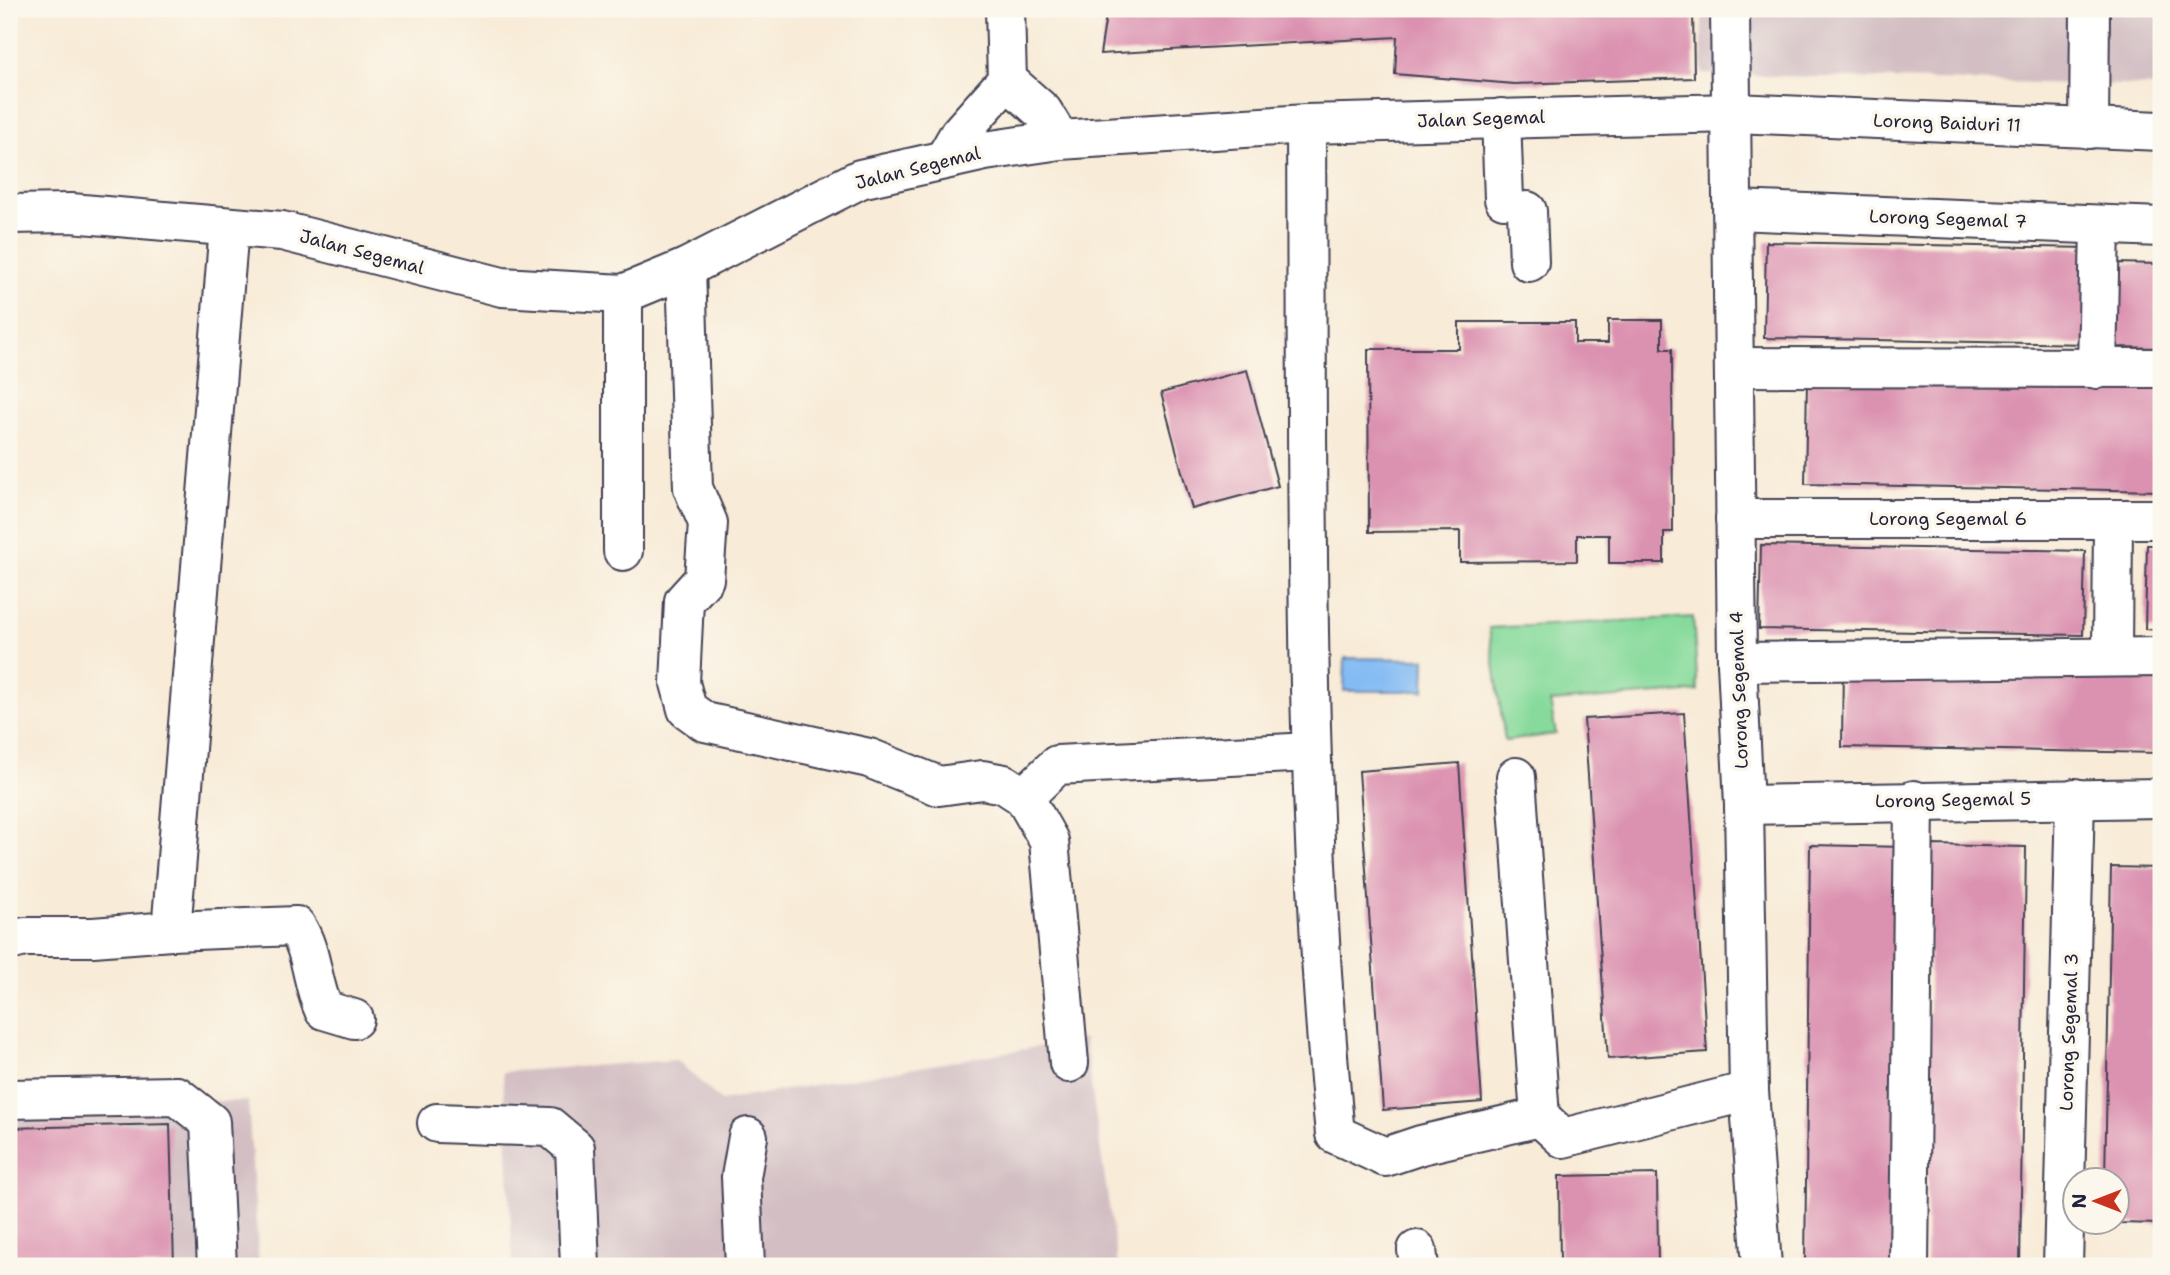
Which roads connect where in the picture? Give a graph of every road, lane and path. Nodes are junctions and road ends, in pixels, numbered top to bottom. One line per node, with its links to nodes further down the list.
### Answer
1 (1005, 9): 4 (street)
2 (1730, 9): 5 (street, Lorong Segemal 4)
3 (2090, 9): 8 (street)
4 (1007, 80): 10 (street); 11 (street)
5 (1733, 113): 6 (street, Jalan Segemal); 8 (street, Lorong Baiduri 11); 12 (street, Lorong Segemal 4)
6 (1512, 117): 7 (street, Jalan Segemal); 17 (street)
7 (1306, 124): 10 (street, Jalan Segemal); 30 (street)
8 (2090, 129): 9 (street, Lorong Baiduri 11)
9 (2161, 131)
10 (1060, 140): 11 (street, Jalan Segemal)
11 (944, 160): 18 (street, Jalan Segemal)
12 (1735, 210): 14 (street, Lorong Segemal 7); 20 (street, Lorong Segemal 4)
13 (9, 214): 15 (street, Jalan Segemal)
14 (2100, 225): 16 (street, Lorong Segemal 7); 21 (street)
15 (229, 227): 19 (street, Jalan Segemal); 37 (street)
16 (2161, 227)
17 (1517, 262)
18 (686, 268): 19 (street, Jalan Segemal); 32 (street)
19 (623, 294): 26 (street)
20 (1734, 367): 21 (street); 23 (street, Lorong Segemal 4)
21 (2097, 369): 22 (street)
22 (2161, 369)
23 (1735, 519): 24 (street, Lorong Segemal 6); 29 (street, Lorong Segemal 4)
24 (2113, 519): 25 (street, Lorong Segemal 6); 27 (street)
25 (2161, 519)
26 (623, 551)
27 (2112, 656): 28 (street); 29 (street)
28 (2161, 657)
29 (1737, 662): 36 (street, Lorong Segemal 4)
30 (1310, 752): 32 (street); 43 (street)
31 (1516, 777): 43 (street)
32 (1024, 797): 40 (street)
33 (2075, 798): 34 (street, Lorong Segemal 5); 35 (street, Lorong Segemal 5); 51 (street, Lorong Segemal 3)
34 (2161, 798)
35 (1914, 800): 36 (street, Lorong Segemal 5); 50 (street)
36 (1744, 805): 41 (street, Lorong Segemal 4)
37 (171, 931): 38 (street); 39 (street)
38 (9, 941)
39 (354, 1019)
40 (1069, 1063)
41 (1749, 1091): 43 (street); 49 (street, Lorong Segemal 4)
42 (9, 1099): 46 (street)
43 (1540, 1117)
44 (437, 1122): 47 (street)
45 (748, 1136): 48 (street)
46 (217, 1266)
47 (580, 1266)
48 (745, 1266)
49 (1762, 1266)
50 (1909, 1266)
51 (2063, 1266)

